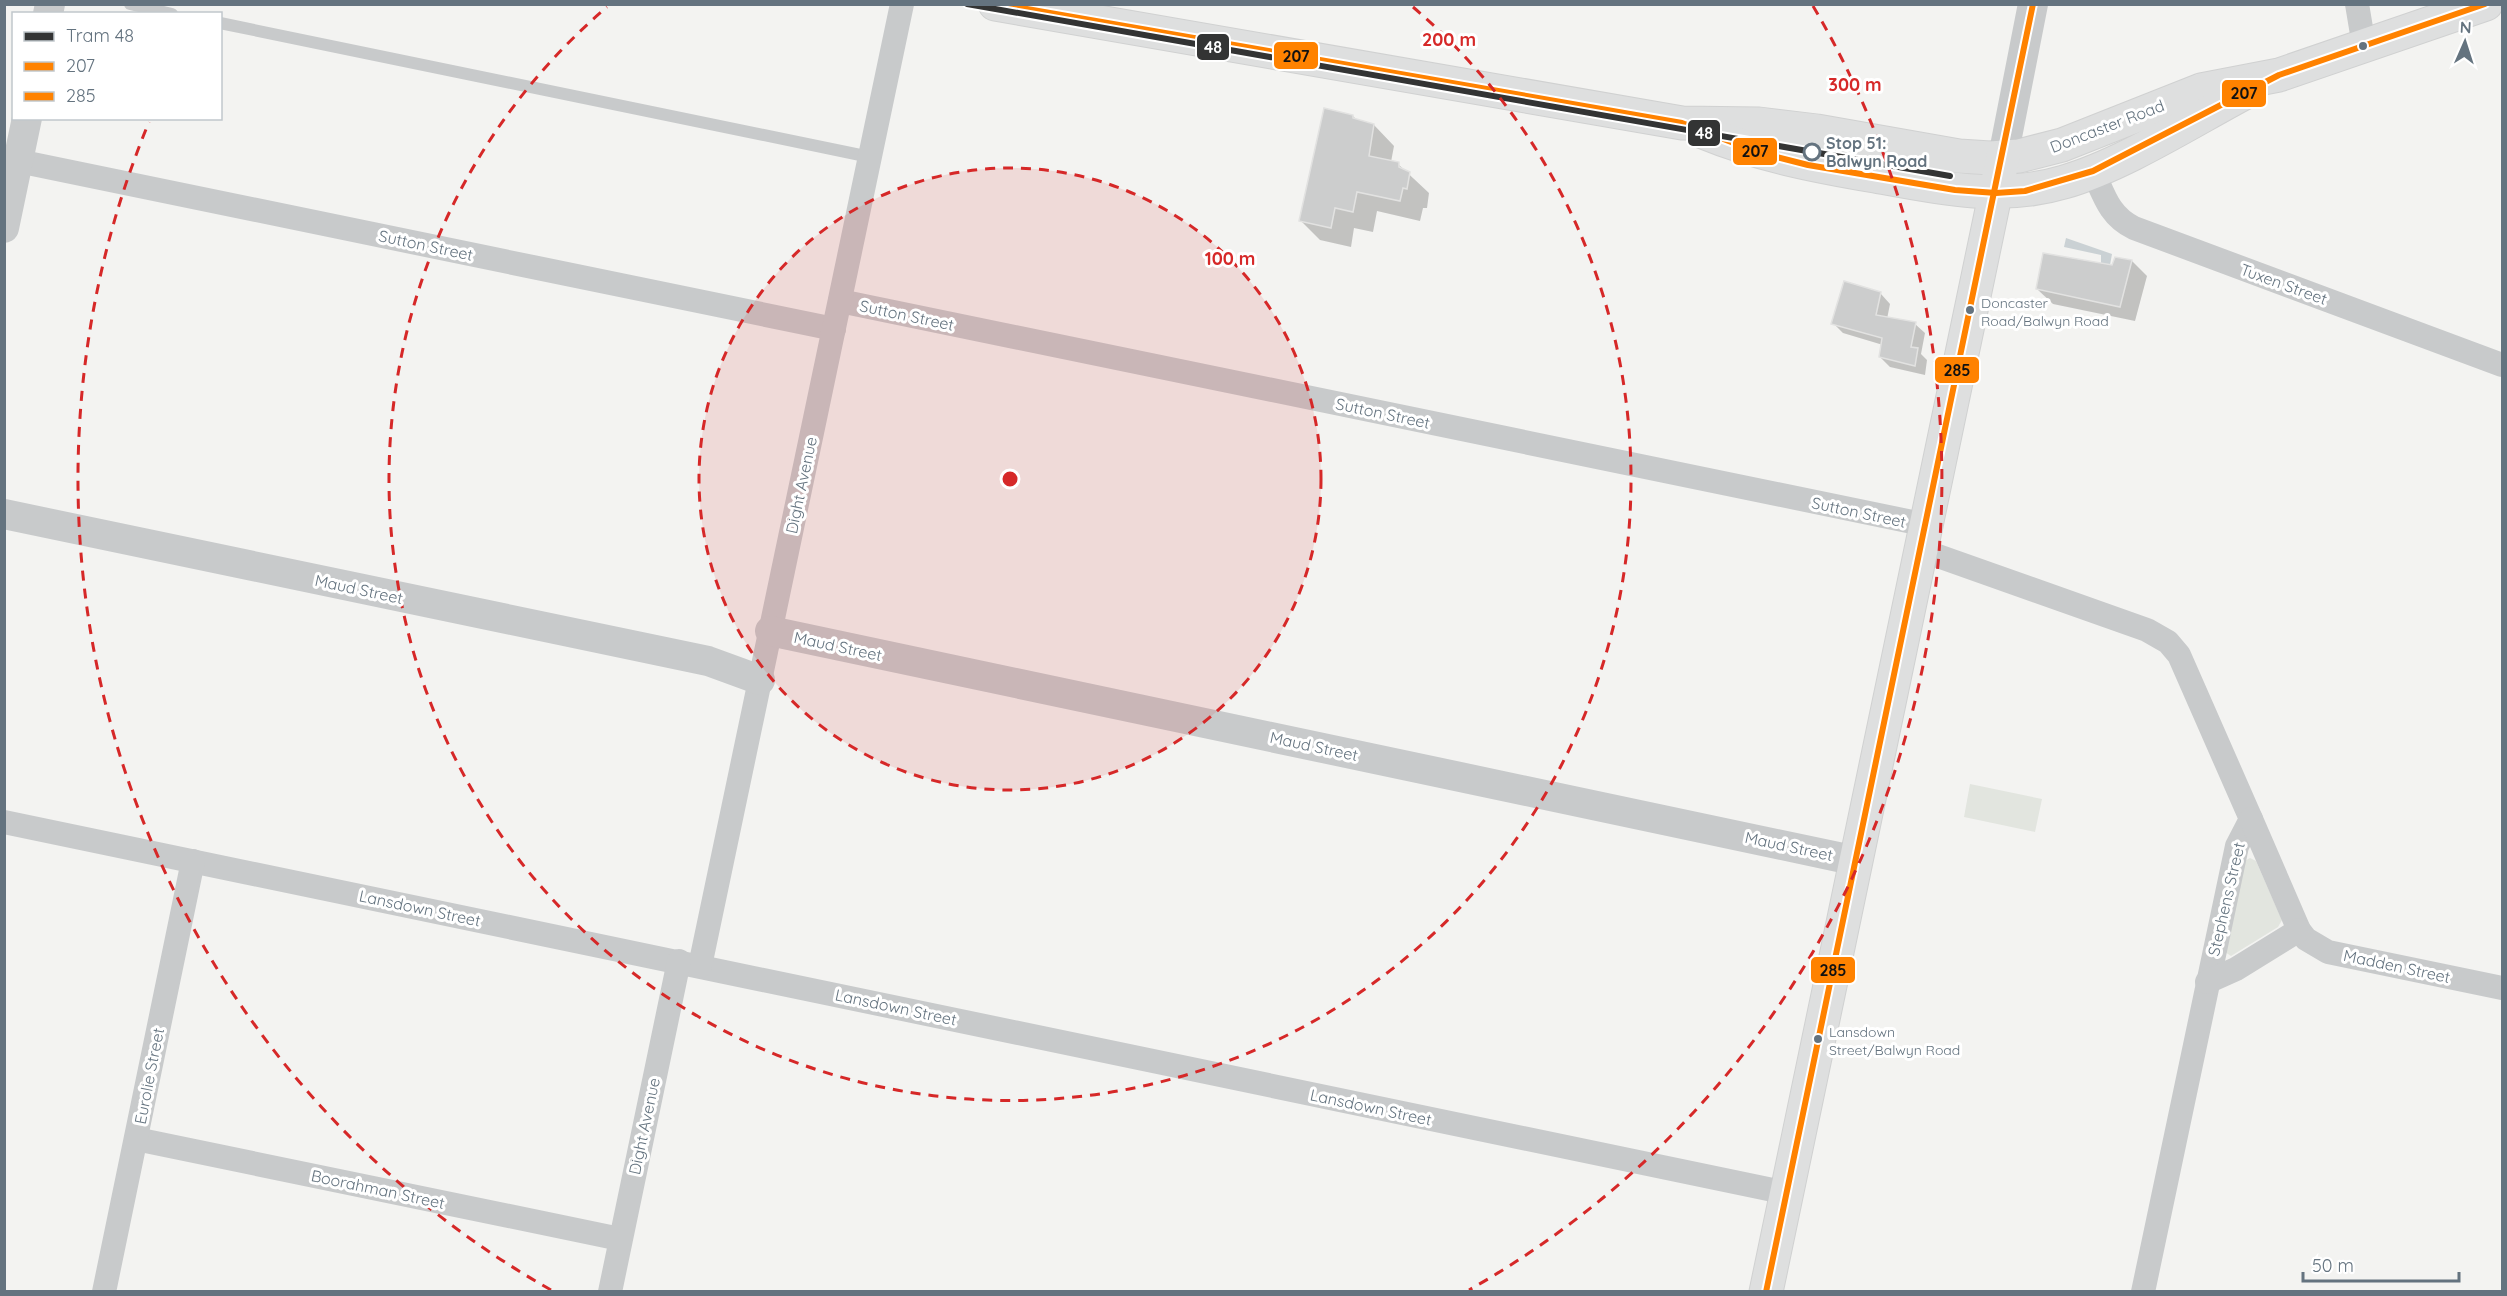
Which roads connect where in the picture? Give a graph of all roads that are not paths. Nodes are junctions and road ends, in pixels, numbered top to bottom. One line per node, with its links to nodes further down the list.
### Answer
1 (130, 4): 8 (lane)
2 (902, 4): 14 (street, Dight Avenue)
3 (995, 4): 7 (main road, Doncaster Road)
4 (2033, 4): 15 (street)
5 (2357, 4): 10 (street)
6 (2486, 4): 10 (main road, Doncaster Road)
7 (1063, 10): 13 (main road, Doncaster Road)
8 (164, 12)
9 (222, 23): 14 (lane)
10 (2364, 46): 11 (main road, Doncaster Road)
11 (2279, 75): 15 (main road, Doncaster Road); 17 (main road, Doncaster Road)
12 (27, 120): 16 (street)
13 (1682, 123): 15 (main road, Doncaster Road); 18 (main road, Doncaster Road)
14 (870, 157): 20 (street, Dight Avenue)
15 (2003, 157): 18 (main road)
16 (18, 161): 19 (street); 21 (street, Sutton Street)
17 (2093, 171): 18 (main road, Doncaster Road); 22 (street, Tuxen Street)
18 (1996, 193): 24 (main road)
19 (4, 228)
20 (840, 301): 21 (street, Dight Avenue); 24 (street, Sutton Street)
21 (834, 329): 25 (street, Dight Avenue)
22 (2502, 365)
23 (6, 516): 26 (street, Maud Street)
24 (1924, 537): 27 (street); 30 (main road)
25 (770, 632): 26 (street, Dight Avenue); 30 (street, Maud Street)
26 (762, 671): 32 (street, Dight Avenue)
27 (2251, 819): 31 (street, Madden Street); 33 (street, Stephens Street)
28 (4, 822): 29 (street, Lansdown Street)
29 (193, 861): 32 (street, Lansdown Street); 35 (street, Eurolie Street)
30 (1857, 861): 36 (main road)
31 (2299, 930): 33 (street); 34 (street, Madden Street)
32 (689, 964): 36 (street, Lansdown Street); 37 (street, Dight Avenue)
33 (2207, 982): 41 (street, Stephens Street)
34 (2502, 988)
35 (136, 1140): 37 (street, Boorahman Street); 38 (street, Eurolie Street)
36 (1787, 1193): 40 (main road)
37 (620, 1239): 39 (street, Dight Avenue)
38 (104, 1292)
39 (610, 1292)
40 (1766, 1292)
41 (2143, 1292)

